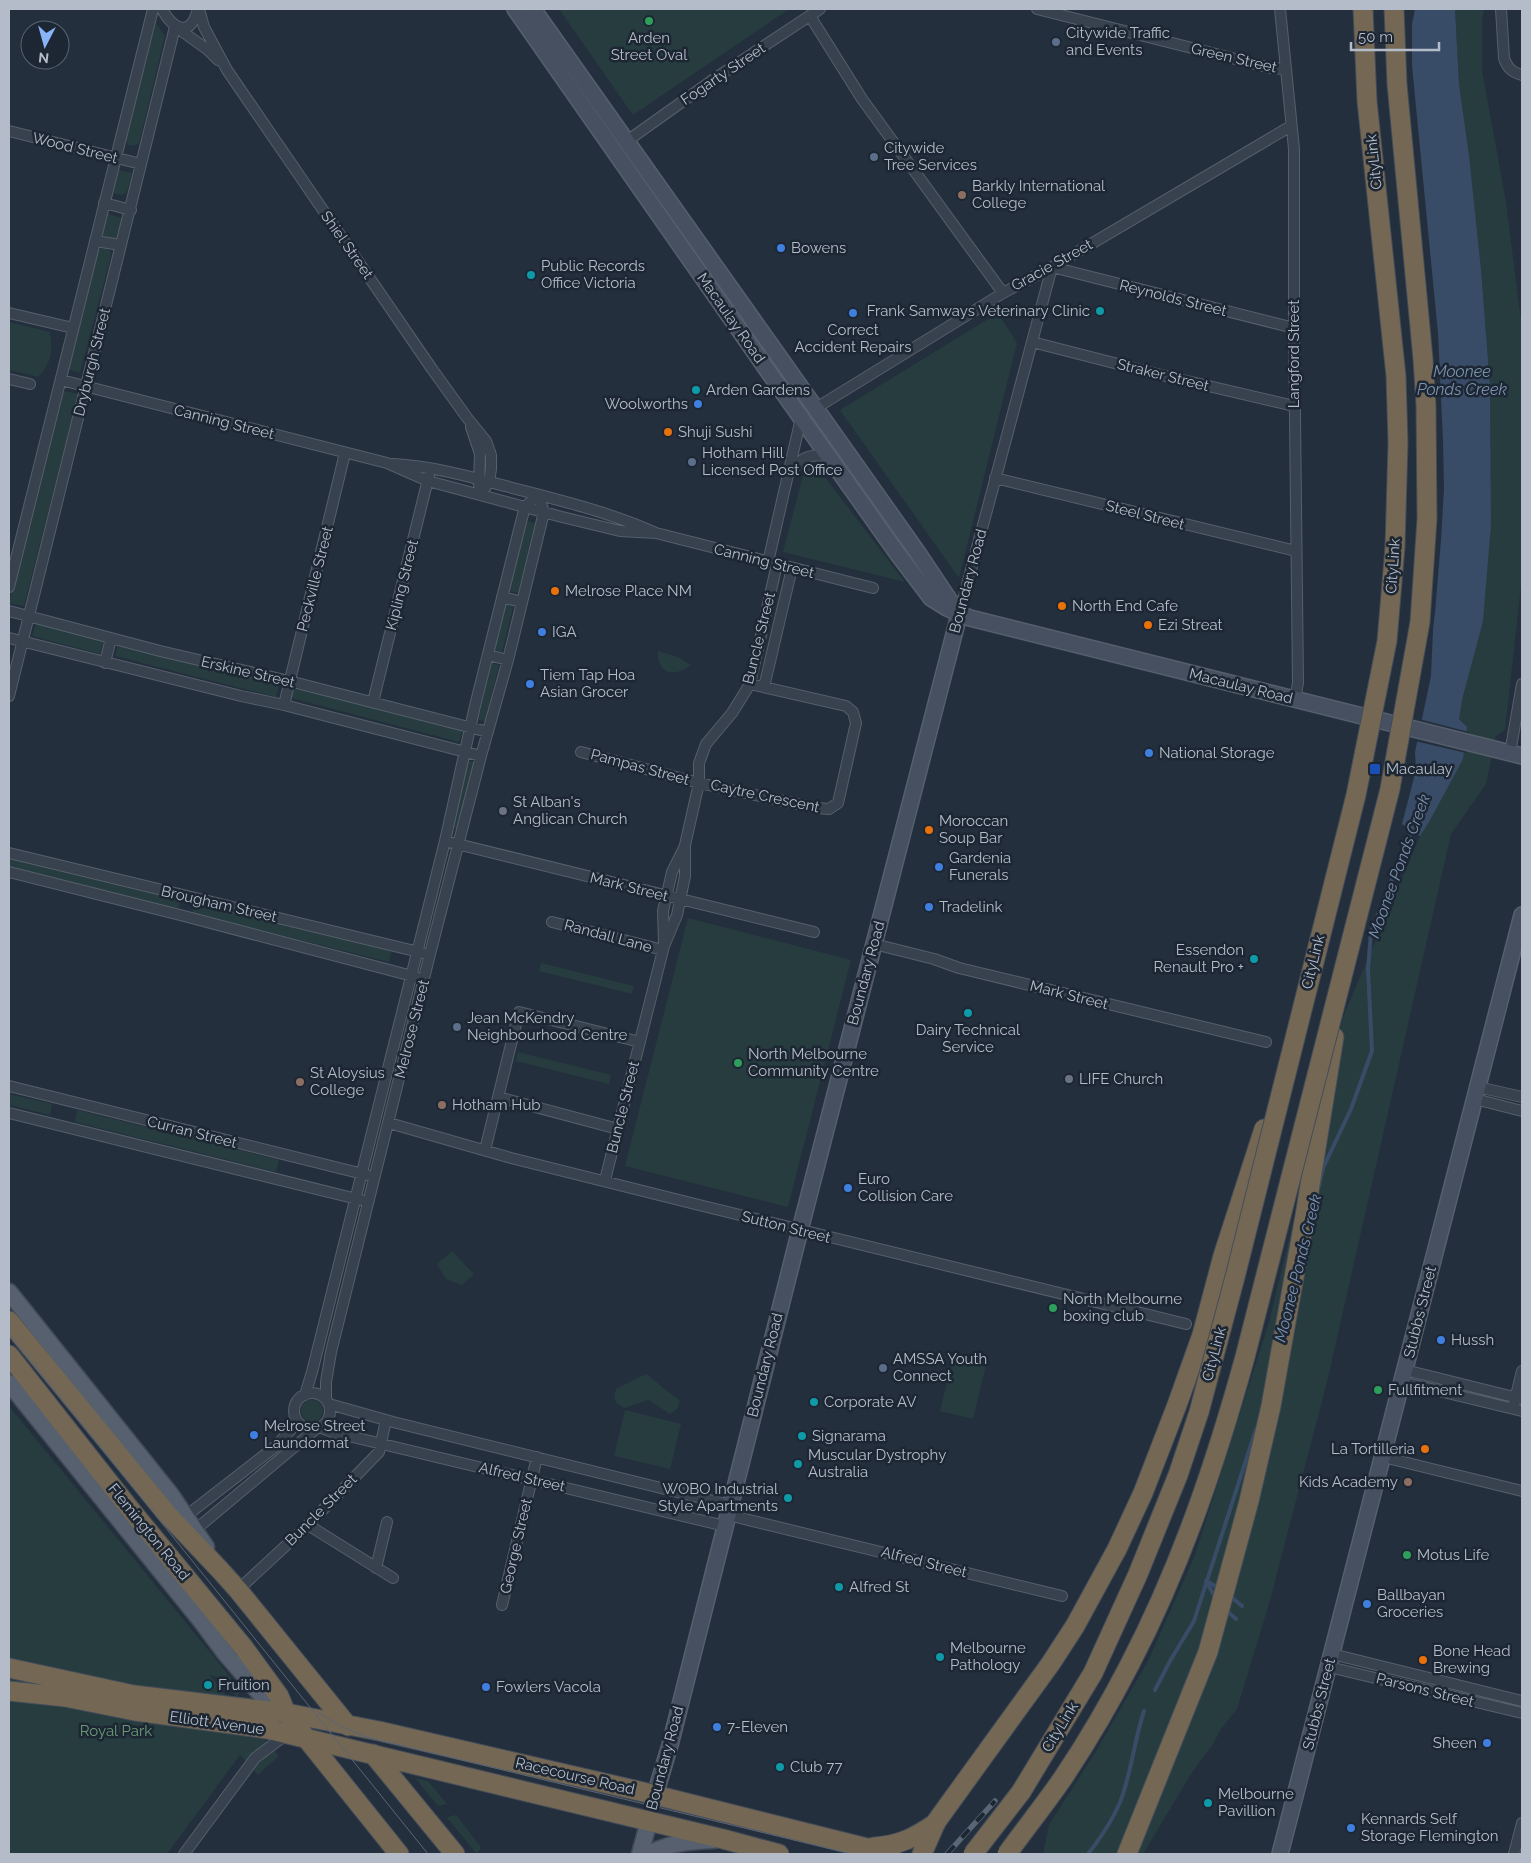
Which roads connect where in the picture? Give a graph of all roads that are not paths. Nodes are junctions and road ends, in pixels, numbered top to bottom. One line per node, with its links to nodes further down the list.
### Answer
1 (153, 9): 21 (street, Dryburgh Street)
2 (162, 9): 13 (street, Shiel Street)
3 (198, 9): 13 (street); 14 (street, Shiel Street)
4 (515, 9): 20 (main road, Macaulay Road)
5 (533, 9): 19 (main road, Macaulay Road)
6 (820, 9): 12 (street, Fogarty Street)
7 (1037, 9): 15 (street, Green Street)
8 (1280, 9): 15 (street, Langford Street)
9 (1363, 9): 108 (highway, CityLink, bridge)
10 (1394, 9): 103 (highway, CityLink, bridge)
11 (1501, 9): 16 (street)
12 (810, 16): 19 (street, Fogarty Street); 31 (street)
13 (176, 27): 14 (street, Shiel Street); 22 (street, Dryburgh Street)
14 (227, 70): 50 (street, Shiel Street)
15 (1286, 70): 17 (street, Langford Street)
16 (1522, 75)
17 (1291, 126): 29 (street, Gracie Street); 34 (street, Langford Street)
18 (9, 131): 21 (street, Wood Street)
19 (627, 141): 20 (main road); 25 (main road, Macaulay Road)
20 (614, 150): 25 (main road, Macaulay Road)
21 (116, 158): 22 (street, Wood Street); 23 (street, Dryburgh Street)
22 (141, 164): 24 (street, Dryburgh Street)
23 (104, 203): 24 (street); 26 (street, Dryburgh Street)
24 (130, 210): 27 (street, Dryburgh Street)
25 (667, 212): 28 (main road, Macaulay Road); 30 (main road, Macaulay Road)
26 (95, 241): 27 (street); 33 (street, Dryburgh Street)
27 (121, 245): 39 (street, Dryburgh Street)
28 (708, 258): 30 (main road); 41 (main road, Macaulay Road)
29 (1052, 267): 31 (street, Gracie Street); 34 (street, Reynolds Street); 35 (street, Boundary Road)
30 (696, 268): 42 (main road, Macaulay Road)
31 (1003, 293): 41 (street, Gracie Street)
32 (9, 313): 33 (street)
33 (73, 328): 37 (street, Dryburgh Street)
34 (1294, 328): 40 (street, Langford Street)
35 (1032, 342): 40 (street, Straker Street); 47 (street, Boundary Road)
36 (9, 379): 38 (street)
37 (61, 380): 39 (street, Canning Street); 61 (street, Dryburgh Street)
38 (30, 384)
39 (86, 386): 43 (street, Canning Street); 67 (street, Dryburgh Street)
40 (1294, 406): 58 (street, Langford Street)
41 (816, 408): 42 (main road); 66 (main road, Macaulay Road)
42 (802, 418): 44 (main road, Macaulay Road); 48 (street, Buncle Street)
43 (346, 453): 45 (street, Canning Street); 74 (street, Peckville Street)
44 (829, 457): 48 (street); 66 (main road, Macaulay Road)
45 (387, 463): 46 (street, Canning Street); 49 (street, Canning Street)
46 (431, 467): 49 (street, Kipling Street); 50 (street, Canning Street)
47 (995, 478): 58 (street, Steel Street); 66 (street, Boundary Road)
48 (788, 479): 59 (street, Buncle Street)
49 (428, 481): 51 (street, Canning Street); 80 (street, Kipling Street)
50 (484, 481): 51 (street, Shiel Street); 52 (street, Canning Street)
51 (480, 495): 54 (street, Canning Street)
52 (538, 495): 53 (street, Canning Street); 54 (street); 55 (street)
53 (575, 504): 56 (street); 57 (street, Canning Street)
54 (525, 507): 55 (street, Canning Street); 63 (street, Melrose Street)
55 (544, 512): 56 (street, Canning Street); 64 (street, Melrose Street)
56 (578, 521): 57 (street, Canning Street)
57 (629, 527): 59 (street, Canning Street)
58 (1296, 551): 79 (street, Langford Street)
59 (772, 563): 60 (street, Canning Street); 75 (street, Buncle Street)
60 (792, 568): 62 (street, Canning Street); 77 (street, Buncle Street)
61 (9, 587)
62 (872, 588)
63 (502, 597): 64 (street); 71 (street, Melrose Street)
64 (522, 602): 72 (street, Melrose Street)
65 (9, 611): 67 (street, Erskine Street)
66 (959, 615): 79 (main road, Macaulay Road); 101 (main road, Boundary Road)
67 (29, 616): 69 (street, Erskine Street); 70 (street, Dryburgh Street)
68 (9, 638): 70 (street, Erskine Street)
69 (111, 638): 73 (street); 74 (street, Erskine Street)
70 (23, 642): 73 (street, Erskine Street); 78 (street, Dryburgh Street)
71 (488, 655): 72 (street); 82 (street, Melrose Street)
72 (508, 660): 83 (street, Melrose Street)
73 (105, 663): 81 (street, Erskine Street)
74 (289, 681): 80 (street, Erskine Street); 81 (street, Peckville Street)
75 (750, 684): 77 (street, Caytre Crescent); 88 (street, Buncle Street)
76 (1522, 684): 86 (street)
77 (764, 687): 88 (street, Caytre Crescent)
78 (9, 696)
79 (1295, 699): 86 (main road, Macaulay Road)
80 (373, 702): 82 (street, Erskine Street)
81 (284, 705): 84 (street, Erskine Street)
82 (471, 728): 83 (street, Erskine Street); 84 (street, Melrose Street)
83 (488, 732): 87 (street, Melrose Street)
84 (465, 752): 87 (street, Erskine Street); 89 (street, Melrose Street)
85 (581, 752): 88 (street, Pampas Street)
86 (1516, 755)
87 (481, 756): 90 (street, Melrose Street)
88 (699, 783): 91 (street, Buncle Street)
89 (444, 841): 90 (street, Mark Street); 104 (street, Melrose Street)
90 (459, 844): 94 (street, Mark Street); 105 (street, Melrose Street)
91 (685, 845): 94 (street, Buncle Street); 96 (street, Buncle Street)
92 (9, 853): 95 (street, Brougham Street)
93 (9, 872): 98 (street, Brougham Street)
94 (666, 896): 96 (street, Mark Street); 102 (street, Buncle Street)
95 (189, 897): 98 (street); 104 (street, Brougham Street)
96 (679, 899): 100 (street, Mark Street); 102 (street, Buncle Street)
97 (1522, 915): 114 (main road, Stubbs Street)
98 (184, 916): 106 (street, Brougham Street)
99 (552, 922): 102 (street, Randall Lane)
100 (814, 932)
101 (874, 944): 110 (street, Mark Street); 127 (main road, Boundary Road)
102 (663, 948): 109 (street, Buncle Street)
103 (1349, 950): 186 (highway, CityLink, bridge); 187 (highway, bridge)
104 (417, 951): 105 (street, Brougham Street); 106 (street, Melrose Street)
105 (430, 954): 107 (street, Melrose Street)
106 (410, 976): 107 (street, Brougham Street); 111 (street, Melrose Street)
107 (424, 979): 112 (street, Melrose Street)
108 (1294, 1037): 172 (highway, bridge); 185 (highway, CityLink, bridge)
109 (640, 1042): 115 (street); 120 (street, Buncle Street)
110 (1266, 1042)
111 (394, 1046): 112 (street); 122 (street, Melrose Street)
112 (407, 1049): 119 (street, Melrose Street)
113 (9, 1086): 122 (street, Curran Street)
114 (1476, 1093): 116 (street); 117 (street); 135 (main road, Stubbs Street)
115 (498, 1097): 120 (street); 121 (street)
116 (1522, 1097)
117 (1522, 1111)
118 (9, 1112): 125 (street, Curran Street)
119 (388, 1123): 121 (street, Sutton Street); 123 (street, Melrose Street)
120 (618, 1129): 124 (street, Buncle Street)
121 (485, 1150): 124 (street, Sutton Street)
122 (362, 1174): 123 (street, Curran Street); 125 (street, Melrose Street)
123 (376, 1177): 126 (street, Melrose Street)
124 (605, 1180): 127 (street, Sutton Street)
125 (356, 1198): 126 (street, Curran Street); 131 (street, Melrose Street)
126 (370, 1202): 132 (street, Melrose Street)
127 (800, 1230): 130 (street, Sutton Street); 151 (main road, Boundary Road)
128 (9, 1292): 129 (main road, Flemington Road)
129 (16, 1321): 153 (main road, Flemington Road); 156 (highway, Flemington Road)
130 (1186, 1324)
131 (318, 1349): 132 (street); 137 (street, Melrose Street)
132 (331, 1352): 139 (street, Melrose Street)
133 (9, 1355): 165 (highway, Flemington Road)
134 (1522, 1371): 138 (street)
135 (1404, 1376): 138 (street); 140 (street); 146 (main road, Stubbs Street)
136 (9, 1383): 165 (main road, Flemington Road)
137 (304, 1395): 139 (street); 142 (street)
138 (1519, 1398): 140 (street)
139 (327, 1402): 141 (street, Alfred Street); 143 (street)
140 (1517, 1410)
141 (386, 1420): 144 (street, Buncle Street); 145 (street, Alfred Street)
142 (298, 1422): 143 (street); 147 (street)
143 (318, 1428): 144 (street, Alfred Street); 148 (street)
144 (381, 1444): 149 (street, Alfred Street); 154 (street, Buncle Street)
145 (537, 1457): 149 (street, George Street); 151 (street, Alfred Street)
146 (1383, 1457): 150 (street); 161 (main road, Stubbs Street)
147 (256, 1462): 148 (street); 153 (street)
148 (264, 1473): 153 (street)
149 (531, 1479): 151 (street, Alfred Street); 160 (street, George Street)
150 (1522, 1491)
151 (728, 1515): 159 (street, Alfred Street); 171 (main road, Boundary Road)
152 (387, 1522): 155 (street)
153 (191, 1523): 156 (main road, Flemington Road)
154 (308, 1525): 155 (street); 158 (street, Buncle Street)
155 (376, 1568): 157 (street)
156 (221, 1571): 158 (highway, Flemington Road)
157 (393, 1578)
158 (238, 1590): 167 (highway, Flemington Road)
159 (1062, 1596)
160 (502, 1605)
161 (1330, 1661): 164 (street, Parsons Street); 166 (street, Parsons Street); 188 (main road, Stubbs Street)
162 (9, 1668): 165 (highway, Elliott Avenue)
163 (9, 1690): 168 (highway, Elliott Avenue)
164 (1522, 1701)
165 (286, 1712): 167 (highway, Racecourse Road); 169 (highway, Flemington Road)
166 (1522, 1713)
167 (345, 1724): 170 (highway, Flemington Road); 171 (highway, Racecourse Road)
168 (287, 1734): 169 (highway, Elliott Avenue); 177 (street)
169 (307, 1739): 170 (highway, Racecourse Road); 178 (highway, Flemington Road)
170 (374, 1755): 173 (highway, Racecourse Road); 179 (highway, Flemington Road)
171 (655, 1796): 173 (highway, Boundary Road); 176 (highway, Racecourse Road)
172 (939, 1819): 176 (highway); 184 (highway)
173 (649, 1821): 175 (highway, Racecourse Road); 180 (main road, Boundary Road)
174 (1522, 1823): 189 (street)
175 (723, 1839): 181 (main road); 182 (highway, Racecourse Road)
176 (865, 1848): 183 (highway, Racecourse Road)
177 (184, 1854)
178 (399, 1854)
179 (455, 1854)
180 (640, 1854)
181 (649, 1854)
182 (779, 1854)
183 (891, 1854)
184 (922, 1854)
185 (974, 1854)
186 (1007, 1854)
187 (1127, 1854)
188 (1280, 1854)
189 (1514, 1854)

